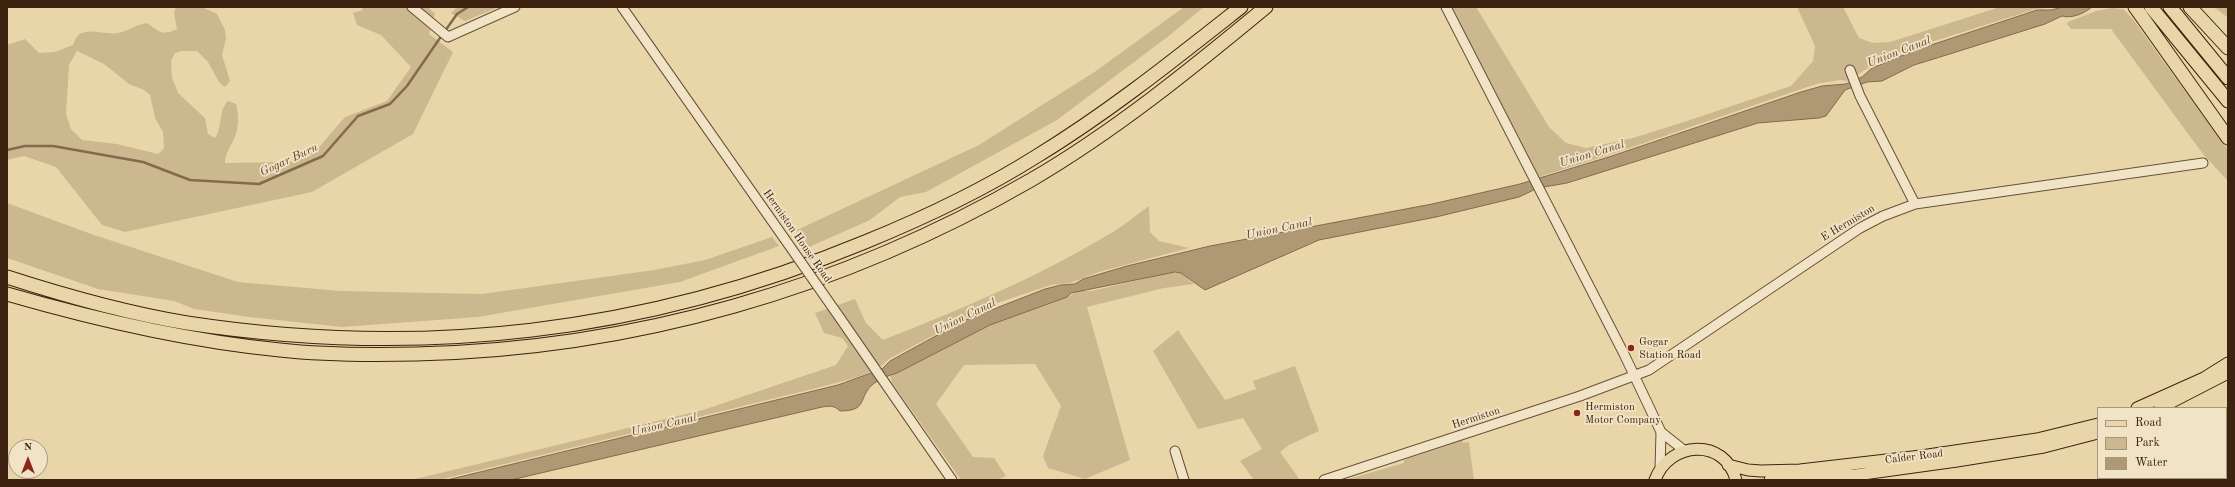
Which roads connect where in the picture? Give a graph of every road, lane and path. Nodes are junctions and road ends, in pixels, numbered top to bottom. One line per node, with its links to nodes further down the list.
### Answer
1 (412, 7): 2 (street)
2 (515, 7)
3 (622, 7): 37 (street, Hermiston House Road, bridge)
4 (1227, 7): 17 (highway)
5 (1241, 7): 17 (highway)
6 (1266, 7): 14 (highway)
7 (1272, 7): 14 (highway)
8 (1446, 7): 26 (street)
9 (2135, 7): 19 (highway)
10 (2151, 7): 18 (highway)
11 (2170, 7): 16 (highway)
12 (2190, 7): 13 (highway)
13 (2228, 48)
14 (1200, 62): 23 (highway)
15 (1850, 70): 21 (street)
16 (2228, 78)
17 (1148, 80): 22 (highway)
18 (2228, 101)
19 (2228, 138)
20 (2203, 163): 21 (street, E Hermiston)
21 (1915, 204): 26 (street, E Hermiston)
22 (7, 277)
23 (7, 294)
24 (2228, 363): 27 (main road)
25 (2228, 374): 28 (main road)
26 (1635, 375): 30 (street); 39 (street, Hermiston)
27 (2140, 407)
28 (2162, 407)
29 (2097, 424): 34 (main road, Calder Road)
30 (1661, 432): 33 (street); 35 (street)
31 (2097, 433): 36 (main road, Calder Road)
32 (1175, 451): 38 (street)
33 (1685, 451): 34 (main road); 35 (main road)
34 (1728, 465): 40 (main road)
35 (1656, 475)
36 (1802, 479): 41 (main road, Calder Road)
37 (952, 480)
38 (1184, 480)
39 (1324, 480)
40 (1736, 480)
41 (1770, 480)

